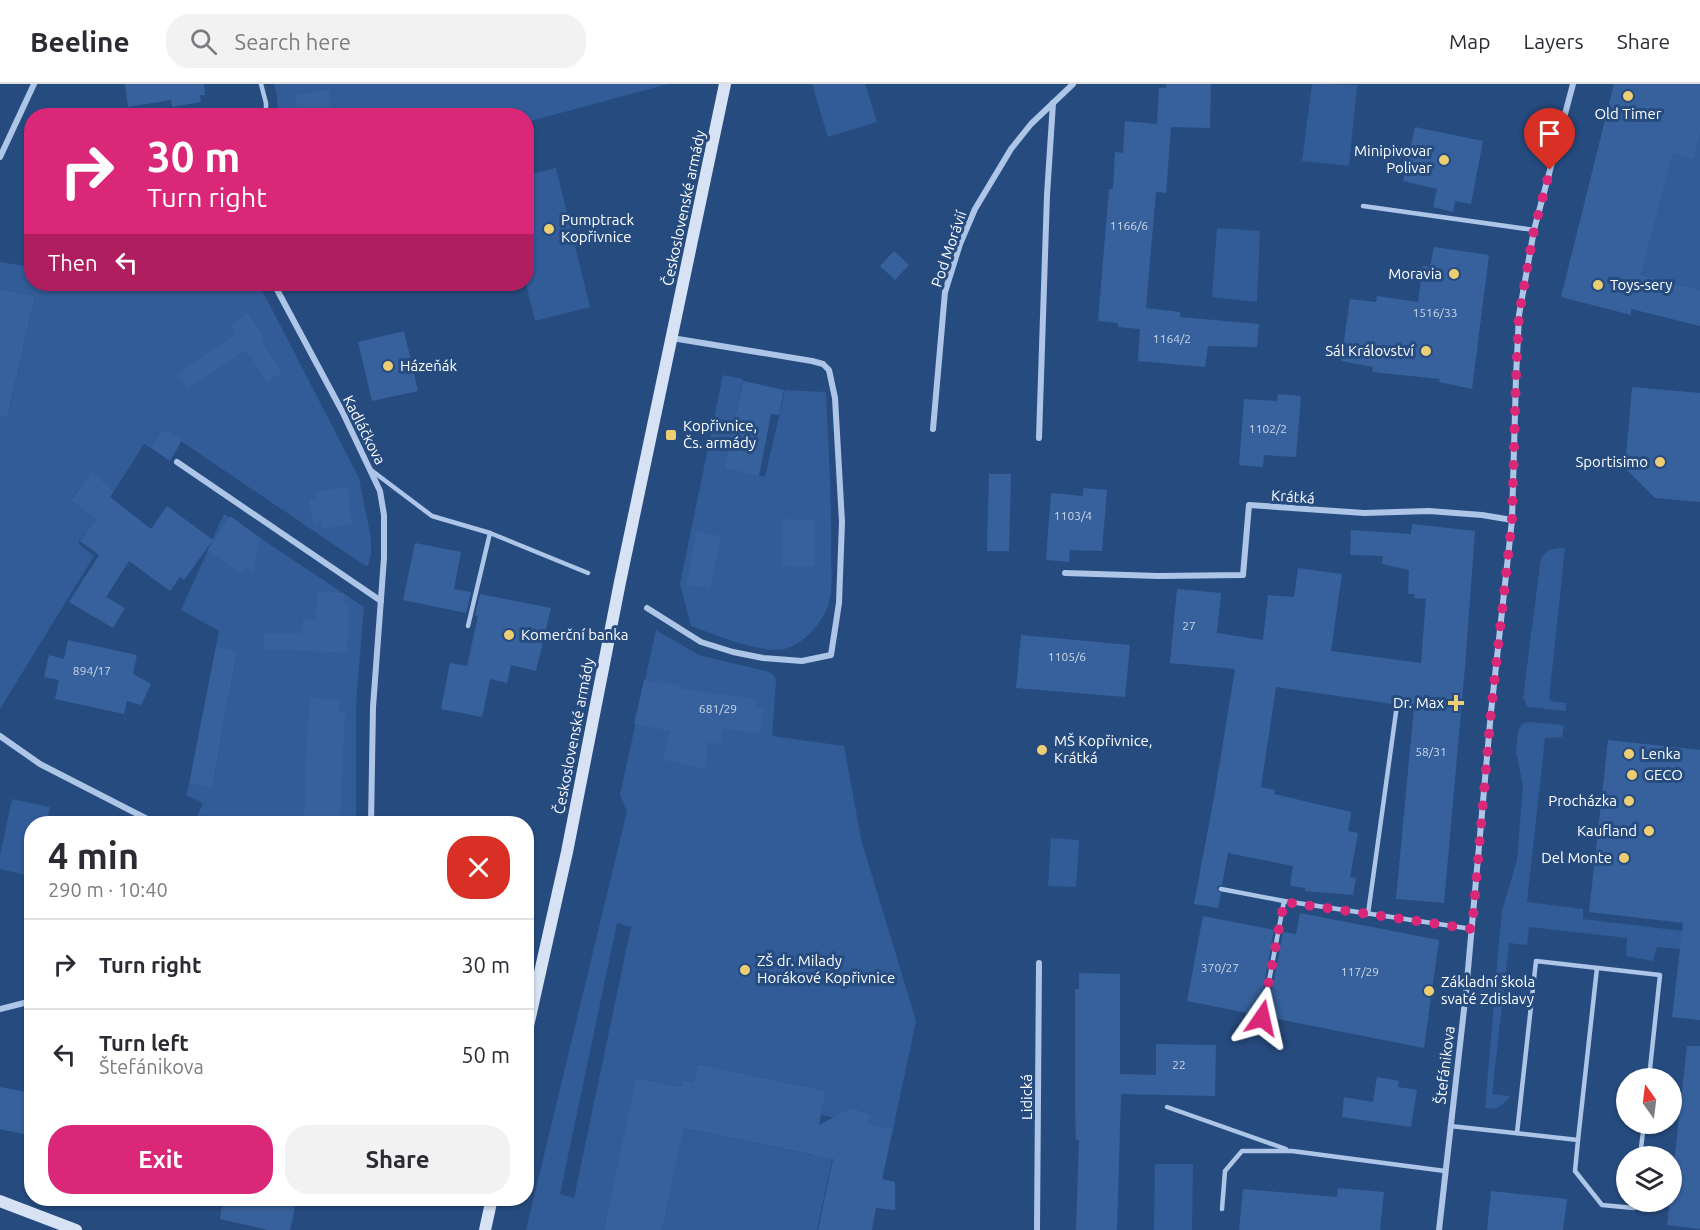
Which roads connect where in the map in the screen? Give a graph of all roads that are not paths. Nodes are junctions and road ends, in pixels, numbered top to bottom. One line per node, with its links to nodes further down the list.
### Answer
1 (34, 84): 8 (street)
2 (261, 84): 7 (lane)
3 (726, 84): 12 (main road, Československé armády)
4 (1072, 84): 6 (street, Pod Morávií)
5 (1574, 84): 10 (street, Štefánikova)
6 (1053, 104): 13 (street, Pod Morávií); 14 (street)
7 (266, 108)
8 (0, 157)
9 (1362, 206): 10 (lane)
10 (1534, 230): 17 (street, Štefánikova)
11 (278, 291): 16 (street, Kadláčkova)
12 (671, 338): 22 (street); 34 (main road, Československé armády)
13 (933, 429)
14 (1039, 438)
15 (177, 462): 21 (street)
16 (371, 470): 18 (lane); 21 (street, Kadláčkova)
17 (1512, 520): 20 (street, Krátká); 31 (street, Štefánikova)
18 (490, 533): 19 (lane); 23 (lane)
19 (588, 573)
20 (1065, 573)
21 (381, 601): 27 (street, Kadláčkova)
22 (647, 608)
23 (468, 626)
24 (1396, 705): 30 (lane)
25 (0, 736): 26 (street)
26 (135, 816)
27 (371, 816)
28 (1221, 890): 29 (lane)
29 (1284, 902): 30 (lane); 37 (lane)
30 (1368, 914): 31 (lane)
31 (1472, 929): 40 (street, Štefánikova)
32 (1040, 963): 51 (street, Lidická)
33 (1597, 968): 38 (lane); 41 (lane); 42 (lane)
34 (534, 999)
35 (24, 1003): 36 (street)
36 (0, 1009)
37 (1262, 1018)
38 (1650, 1068)
39 (1167, 1107): 43 (lane)
40 (1450, 1126): 41 (lane); 44 (street, Štefánikova)
41 (1517, 1133): 42 (lane)
42 (1578, 1140): 47 (lane)
43 (1292, 1151): 44 (lane); 48 (lane)
44 (1445, 1171): 52 (street, Štefánikova)
45 (0, 1202): 49 (main road)
46 (490, 1206): 50 (main road)
47 (1616, 1206)
48 (1222, 1209)
49 (76, 1230)
50 (485, 1230)
51 (1037, 1230)
52 (1438, 1230)

